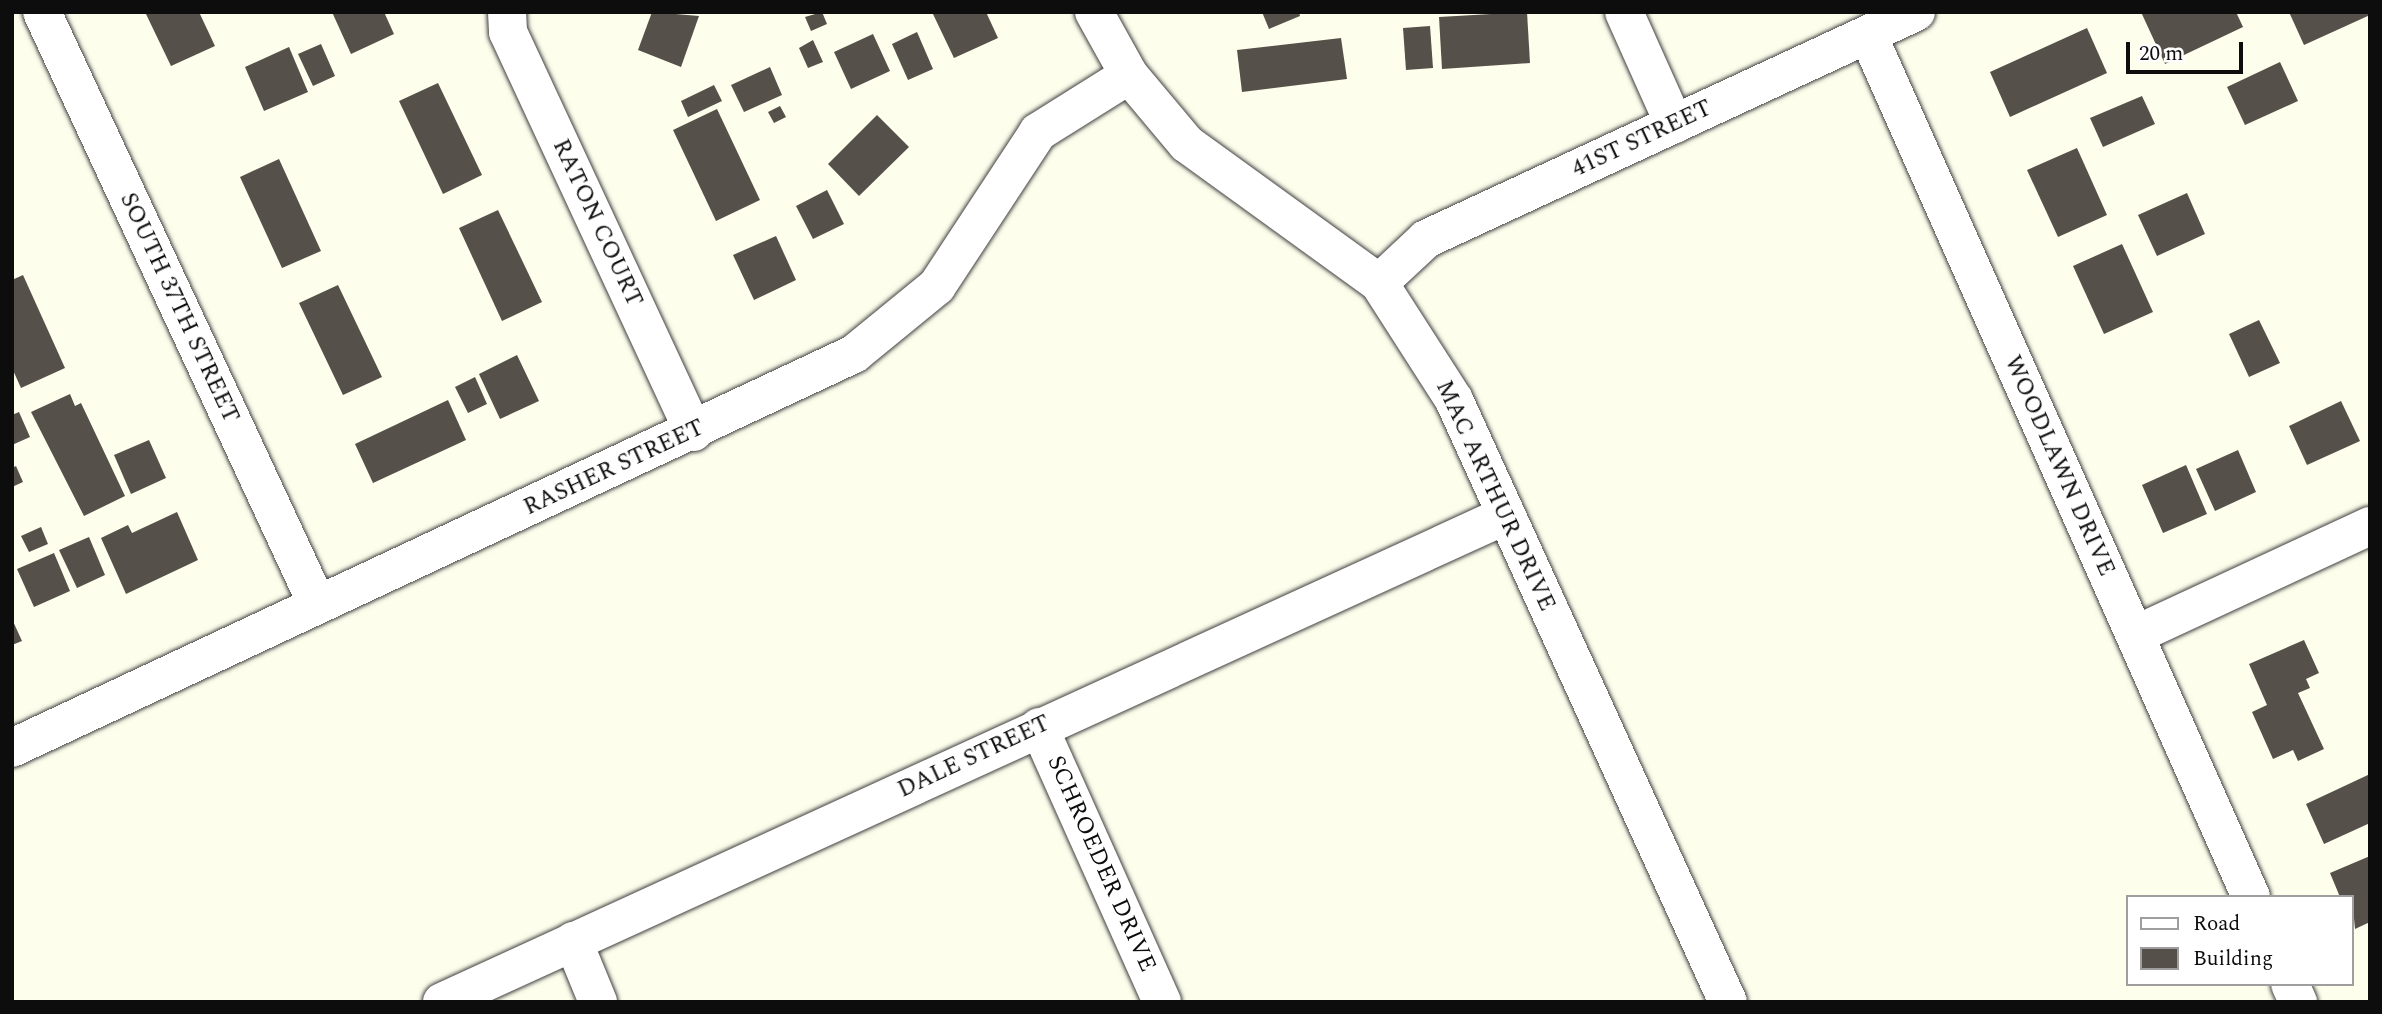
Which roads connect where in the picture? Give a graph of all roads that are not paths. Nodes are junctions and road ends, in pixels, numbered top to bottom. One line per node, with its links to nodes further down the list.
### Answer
1 (42, 12): 13 (street, SOUTH 37TH STREET)
2 (507, 12): 10 (street, RATON COURT)
3 (1094, 12): 7 (street, MAC ARTHUR DRIVE)
4 (1625, 12): 8 (street)
5 (1916, 12): 6 (street, 41ST STREET)
6 (1868, 35): 8 (street, 41ST STREET); 14 (street, WOODLAWN DRIVE)
7 (1129, 75): 9 (street, MAC ARTHUR DRIVE); 10 (street, RASHER STREET)
8 (1674, 124): 9 (street, 41ST STREET)
9 (1379, 283): 11 (street, MAC ARTHUR DRIVE)
10 (694, 432): 13 (street, RASHER STREET)
11 (1506, 515): 15 (street, DALE STREET); 23 (street, MAC ARTHUR DRIVE)
12 (2370, 526): 14 (street)
13 (317, 604): 16 (street, RASHER STREET)
14 (2135, 635): 17 (street, WOODLAWN DRIVE)
15 (1040, 727): 18 (street, DALE STREET); 22 (street, SCHROEDER DRIVE)
16 (12, 748)
17 (2250, 895)
18 (573, 941): 20 (street, DALE STREET); 21 (street)
19 (2291, 986): 24 (street)
20 (442, 1002)
21 (598, 1002)
22 (1162, 1002)
23 (1728, 1002)
24 (2298, 1002)

